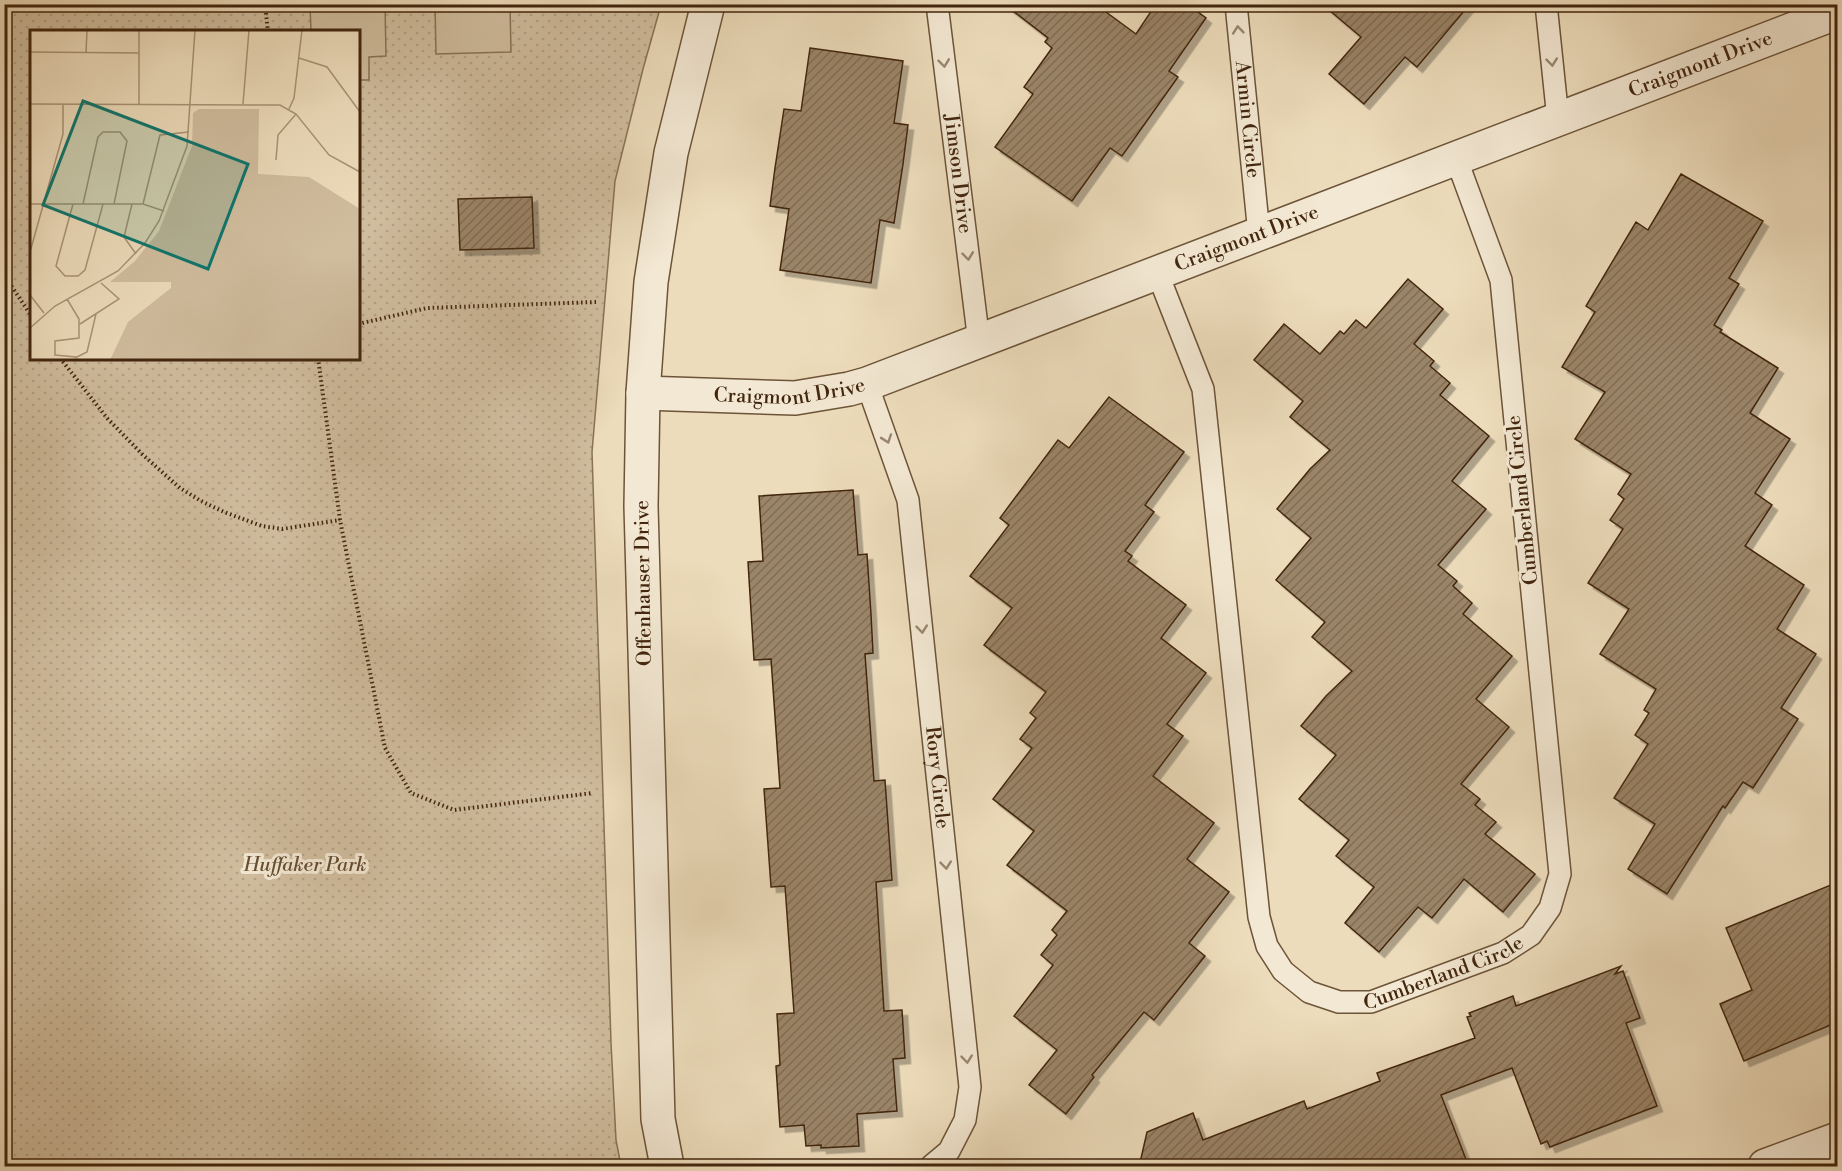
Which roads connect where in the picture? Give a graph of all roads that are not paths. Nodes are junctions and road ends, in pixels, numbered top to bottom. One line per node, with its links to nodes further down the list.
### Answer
1 (708, 4): 12 (street, Offenhauser Drive)
2 (936, 4): 10 (lane, Jimson Drive, one-way to 10)
3 (1236, 4): 8 (lane, Armin Circle, one-way to 3)
4 (1545, 4): 6 (lane, one-way to 6)
5 (1838, 12): 6 (street, Craigmont Drive)
6 (1558, 120): 7 (street, Craigmont Drive)
7 (1456, 158): 8 (street, Craigmont Drive); 9 (lane, Cumberland Circle)
8 (1259, 234): 9 (street, Craigmont Drive)
9 (1157, 272): 10 (street, Craigmont Drive)
10 (979, 342): 11 (street, Craigmont Drive)
11 (867, 384): 12 (street, Craigmont Drive); 15 (lane, Rory Circle, one-way to 15)
12 (643, 393): 14 (street, Offenhauser Drive)
13 (1838, 1139): 16 (street)
14 (667, 1167)
15 (931, 1167)
16 (1765, 1167)

